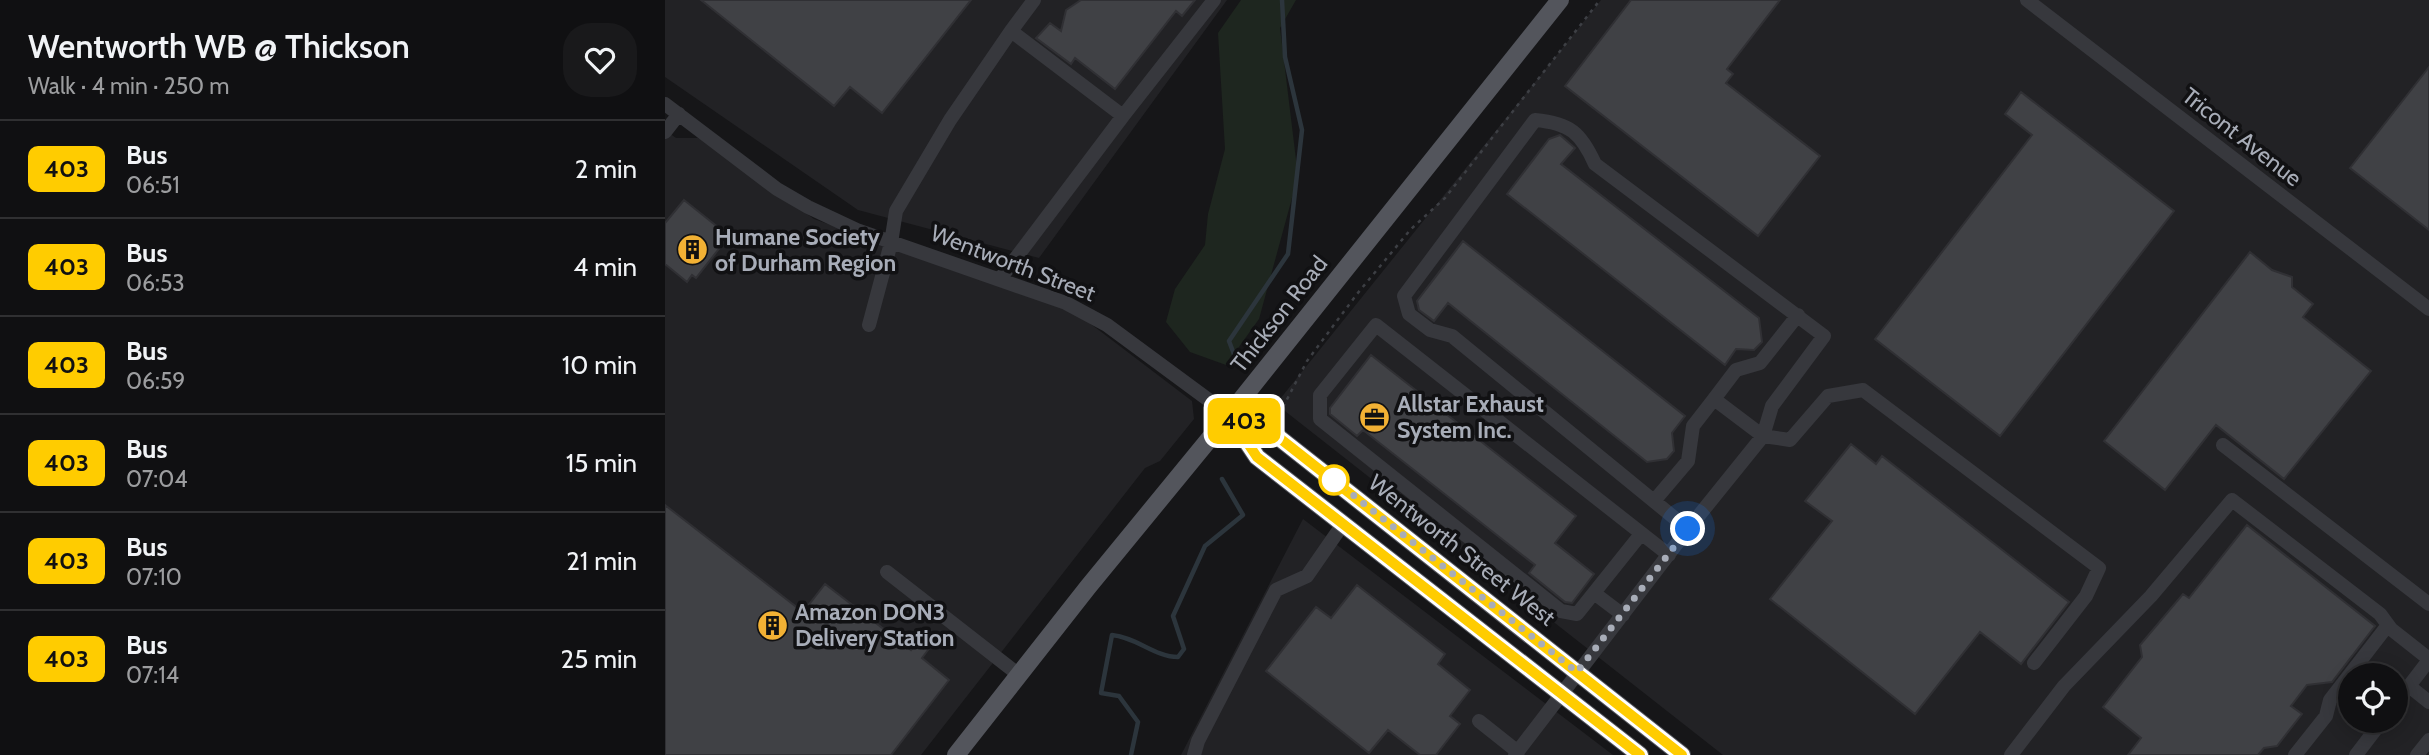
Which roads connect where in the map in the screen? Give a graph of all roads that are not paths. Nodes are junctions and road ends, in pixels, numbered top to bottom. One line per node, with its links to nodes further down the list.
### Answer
1 (1034, 0): 5 (street)
2 (1214, 0): 8 (street)
3 (1560, 0): 16 (main road, Thickson Road)
4 (2027, 0): 12 (street, Tricont Avenue)
5 (1011, 32): 8 (street); 10 (street)
6 (665, 104): 7 (street, Wentworth Street)
7 (679, 114): 9 (street); 10 (street, Wentworth Street)
8 (1123, 116): 11 (street)
9 (665, 132)
10 (891, 243): 11 (street, Wentworth Street); 14 (street)
11 (999, 279): 16 (street, Wentworth Street)
12 (2429, 309)
13 (1798, 315): 15 (street); 17 (street); 19 (street)
14 (869, 325)
15 (1714, 400): 17 (street); 19 (street)
16 (1229, 415): 20 (main road); 31 (main road, Wentworth Street West); 32 (main road, Thickson Road)
17 (1763, 436): 21 (street); 30 (street)
18 (2223, 445): 26 (street)
19 (1654, 501): 21 (street)
20 (1343, 524): 34 (main road); 41 (street)
21 (1688, 529): 23 (street)
22 (1641, 534): 23 (street); 25 (street); 25 (street)
23 (1669, 555): 27 (street)
24 (887, 572): 32 (street)
25 (1594, 593): 27 (street)
26 (2429, 604)
27 (1623, 615): 31 (street)
28 (2388, 625): 29 (street); 44 (street); 45 (street)
29 (2429, 659): 33 (street)
30 (2034, 663)
31 (1577, 672): 34 (street); 43 (main road, Wentworth Street West)
32 (1019, 674): 40 (main road, Thickson Road)
33 (2409, 687): 35 (street)
34 (1562, 693): 39 (street); 42 (main road)
35 (2429, 702)
36 (1479, 721): 39 (street)
37 (2372, 733): 46 (street)
38 (2429, 740): 47 (street)
39 (1516, 753)
40 (956, 755)
41 (1194, 755)
42 (1640, 755)
43 (1682, 755)
44 (2011, 755)
45 (2295, 755)
46 (2355, 755)
47 (2417, 755)

